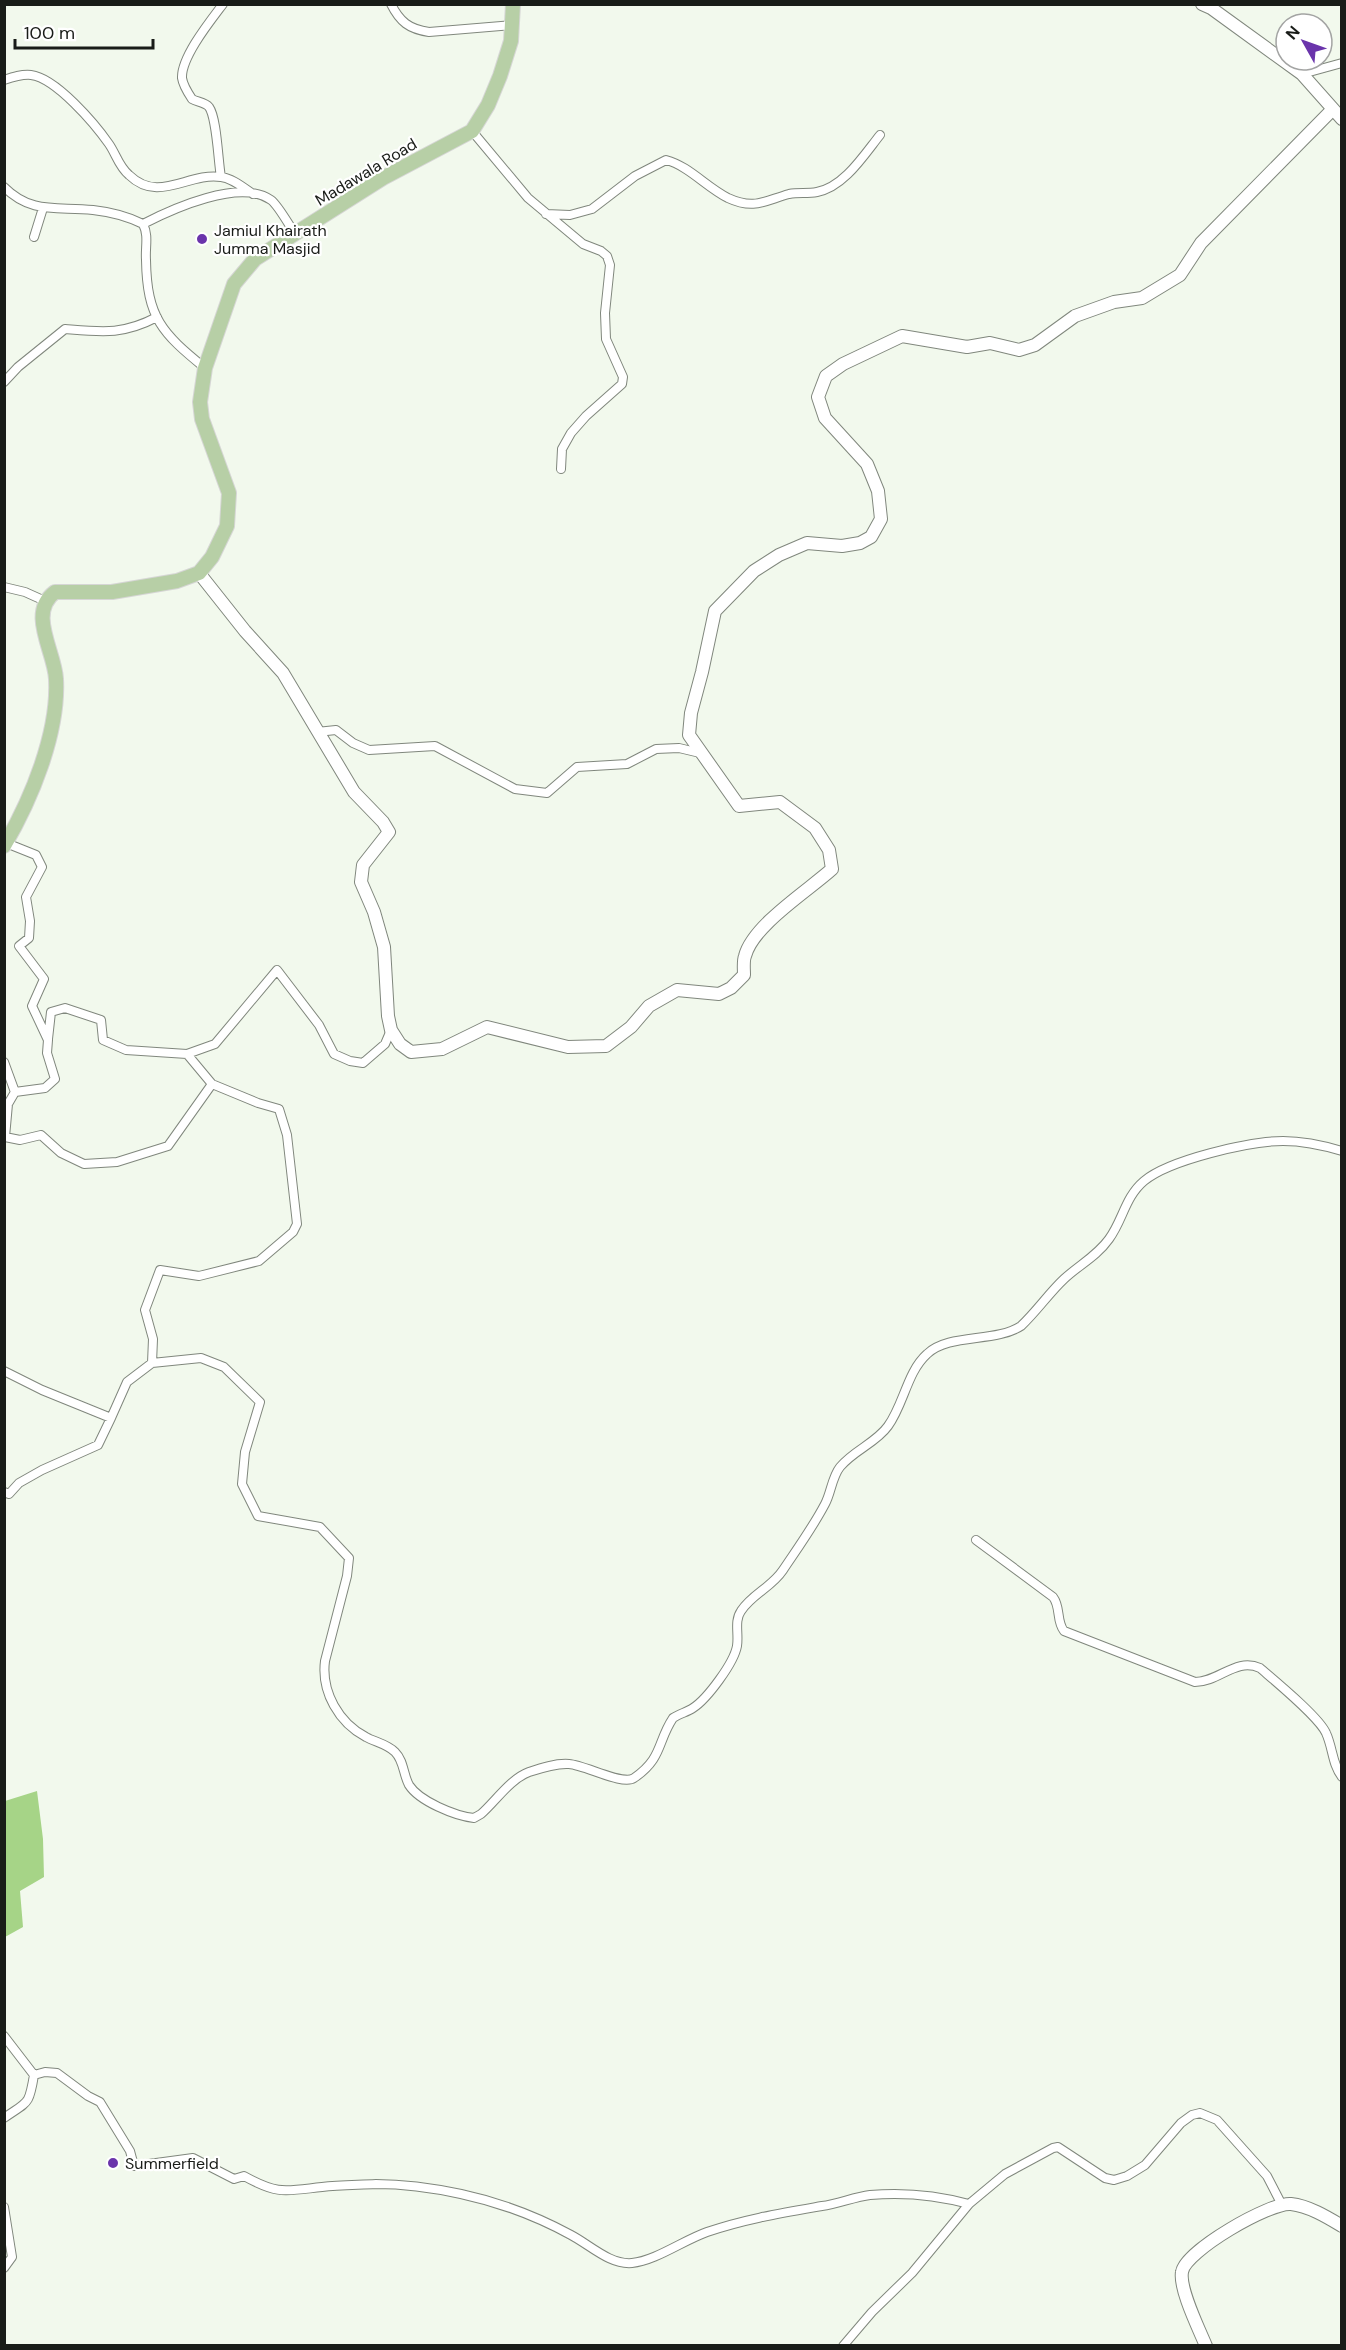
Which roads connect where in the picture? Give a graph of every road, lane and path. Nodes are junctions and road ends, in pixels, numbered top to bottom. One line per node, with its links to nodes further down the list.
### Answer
1 (223, 4): 13 (street)
2 (391, 4): 5 (street)
3 (513, 4): 5 (main road, Madawala Road)
4 (1202, 4): 7 (street)
5 (513, 25): 11 (main road, Madawala Road)
6 (1341, 63): 7 (street)
7 (1302, 74): 9 (street)
8 (4, 80): 13 (street)
9 (1332, 109): 10 (street); 29 (street)
10 (1341, 119)
11 (471, 131): 17 (street); 19 (main road, Madawala Road)
12 (880, 135): 17 (street)
13 (221, 177): 15 (street)
14 (4, 187): 16 (street)
15 (254, 194): 18 (street); 19 (street)
16 (43, 208): 18 (street); 20 (street)
17 (546, 214): 24 (street)
18 (143, 224): 21 (street)
19 (295, 234): 22 (main road, Madawala Road)
20 (34, 237)
21 (157, 317): 22 (street); 23 (street)
22 (205, 368): 25 (main road, Madawala Road)
23 (4, 382)
24 (561, 469)
25 (199, 573): 27 (main road); 28 (street)
26 (4, 587): 27 (street)
27 (45, 601): 30 (main road)
28 (317, 732): 29 (street); 31 (street)
29 (700, 753): 31 (street)
30 (5, 844): 32 (street)
31 (391, 1030): 33 (street)
32 (48, 1040): 33 (street); 36 (street)
33 (187, 1054): 35 (street)
34 (4, 1062): 36 (street)
35 (212, 1084): 36 (street); 38 (street)
36 (15, 1092)
37 (1341, 1151): 38 (street)
38 (152, 1363): 40 (street)
39 (4, 1371): 40 (street)
40 (111, 1418): 41 (street)
41 (4, 1492)
42 (976, 1540): 43 (street)
43 (1341, 1777)
44 (4, 2036): 45 (street)
45 (34, 2075): 46 (street); 47 (street)
46 (4, 2118)
47 (969, 2204): 48 (street); 52 (street)
48 (1282, 2205): 50 (street); 53 (street)
49 (4, 2207): 51 (street)
50 (1341, 2226)
51 (4, 2268)
52 (843, 2346)
53 (1206, 2346)

